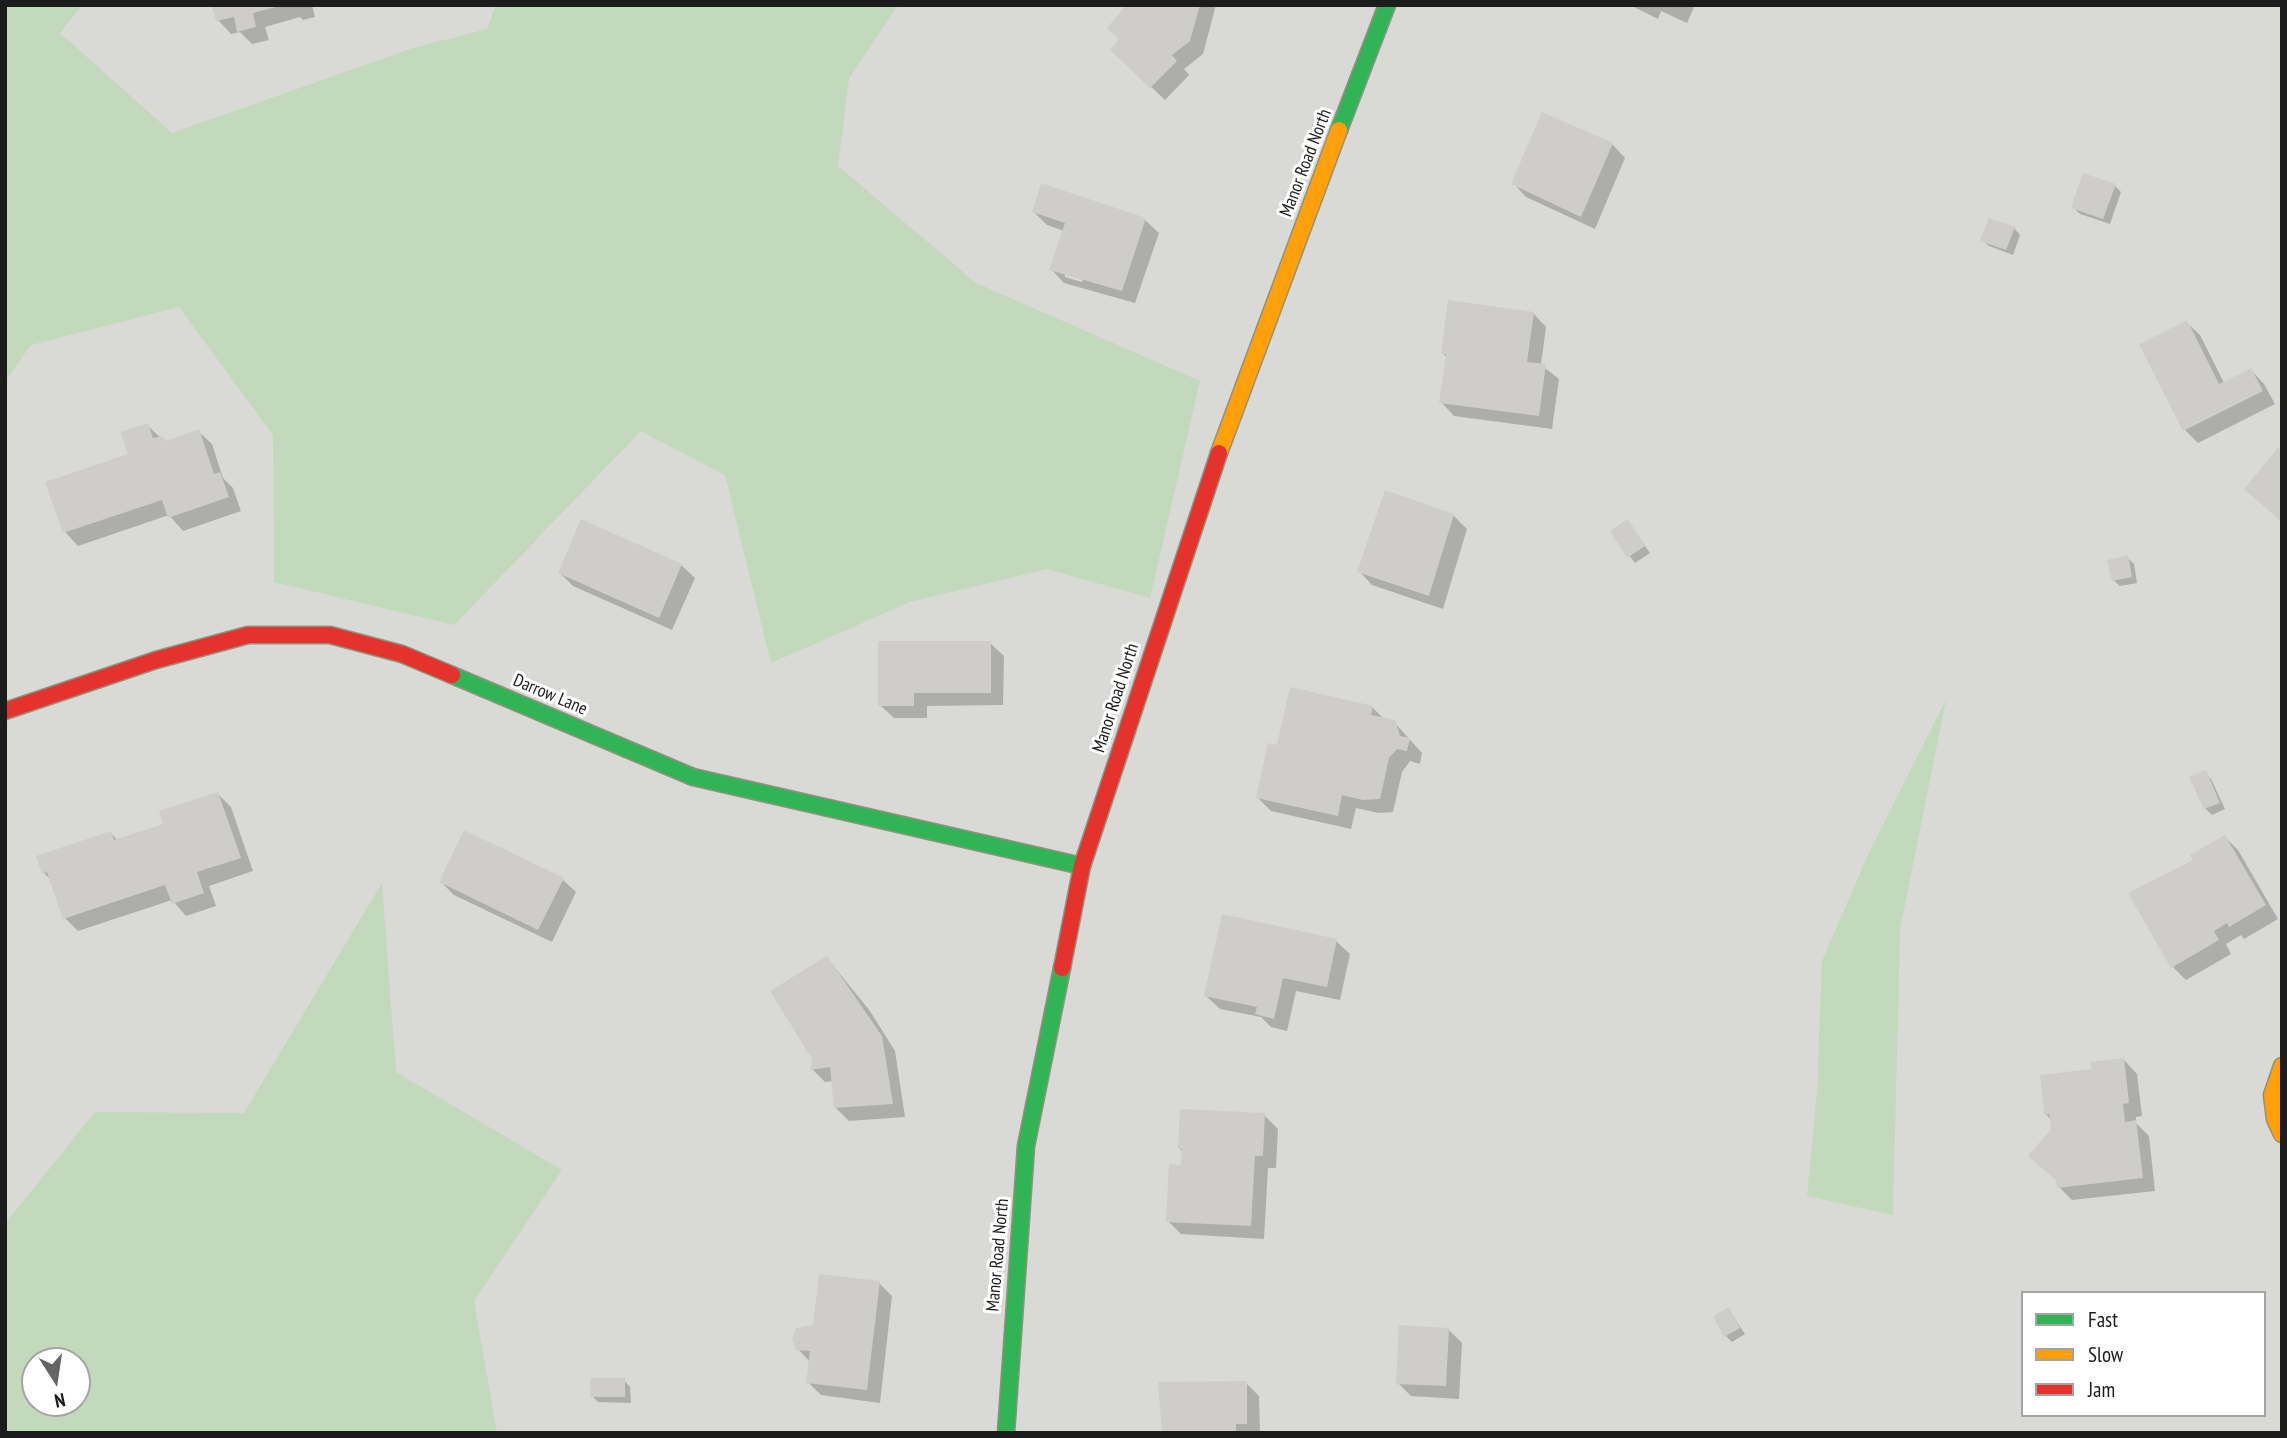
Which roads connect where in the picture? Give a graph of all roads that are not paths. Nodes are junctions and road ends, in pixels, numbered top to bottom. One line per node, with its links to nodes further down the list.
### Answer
1 (1387, 5): 3 (street, Manor Road North)
2 (5, 710): 3 (street, Darrow Lane)
3 (1082, 866): 6 (street, Manor Road North)
4 (2282, 1066): 5 (street)
5 (2282, 1134)
6 (1006, 1433)

